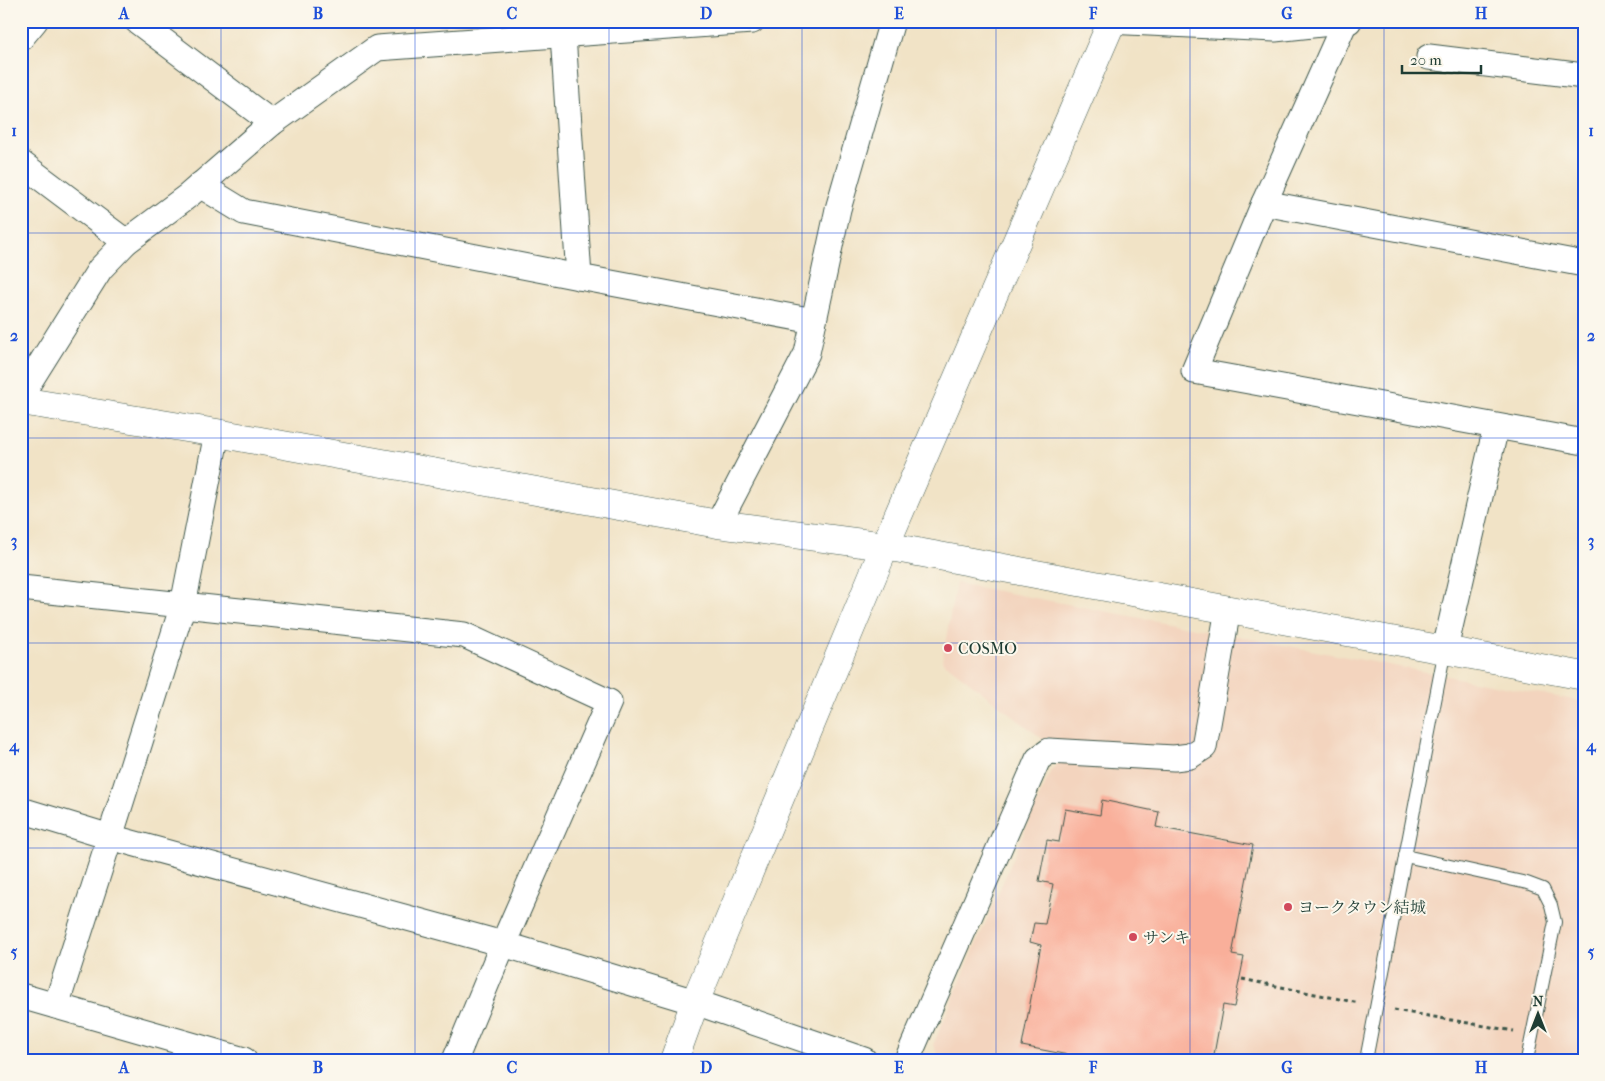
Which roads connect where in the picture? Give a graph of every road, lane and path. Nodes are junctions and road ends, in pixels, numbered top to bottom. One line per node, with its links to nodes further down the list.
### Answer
1 (35, 21): 10 (street)
2 (137, 21): 13 (street)
3 (752, 21): 8 (street)
4 (892, 21): 20 (street)
5 (1107, 21): 6 (street)
6 (1112, 21): 7 (street); 27 (street)
7 (1347, 21): 16 (street)
8 (564, 28): 9 (street); 19 (street)
9 (440, 32): 13 (street)
10 (21, 38)
11 (1429, 57): 12 (street)
12 (1584, 75)
13 (272, 123): 15 (street)
14 (21, 163): 17 (street)
15 (200, 185): 17 (street); 19 (street)
16 (1264, 203): 18 (street); 23 (street)
17 (126, 242): 21 (street)
18 (1584, 264)
19 (579, 277): 20 (street)
20 (814, 321): 26 (street)
21 (21, 395)
22 (21, 401): 24 (street)
23 (1496, 426): 25 (street); 31 (street)
24 (217, 433): 26 (street); 29 (street)
25 (1584, 442)
26 (718, 524): 27 (street)
27 (885, 546): 30 (street); 39 (street)
28 (21, 588): 29 (street)
29 (183, 605): 34 (street); 36 (street)
30 (1228, 609): 31 (street); 47 (street)
31 (1445, 649): 32 (street); 35 (lane)
32 (1584, 676)
33 (21, 810): 34 (street)
34 (110, 837): 36 (street); 40 (street)
35 (1405, 856): 41 (lane); 42 (lane)
36 (503, 944): 39 (street); 44 (street)
37 (1242, 979): 41 (path)
38 (21, 996): 40 (street)
39 (695, 1002): 45 (street); 46 (street)
40 (56, 1006): 43 (street)
41 (1376, 1007): 42 (path); 48 (lane)
42 (1527, 1056)
43 (244, 1060)
44 (455, 1060)
45 (674, 1060)
46 (864, 1060)
47 (907, 1060)
48 (1366, 1060)

